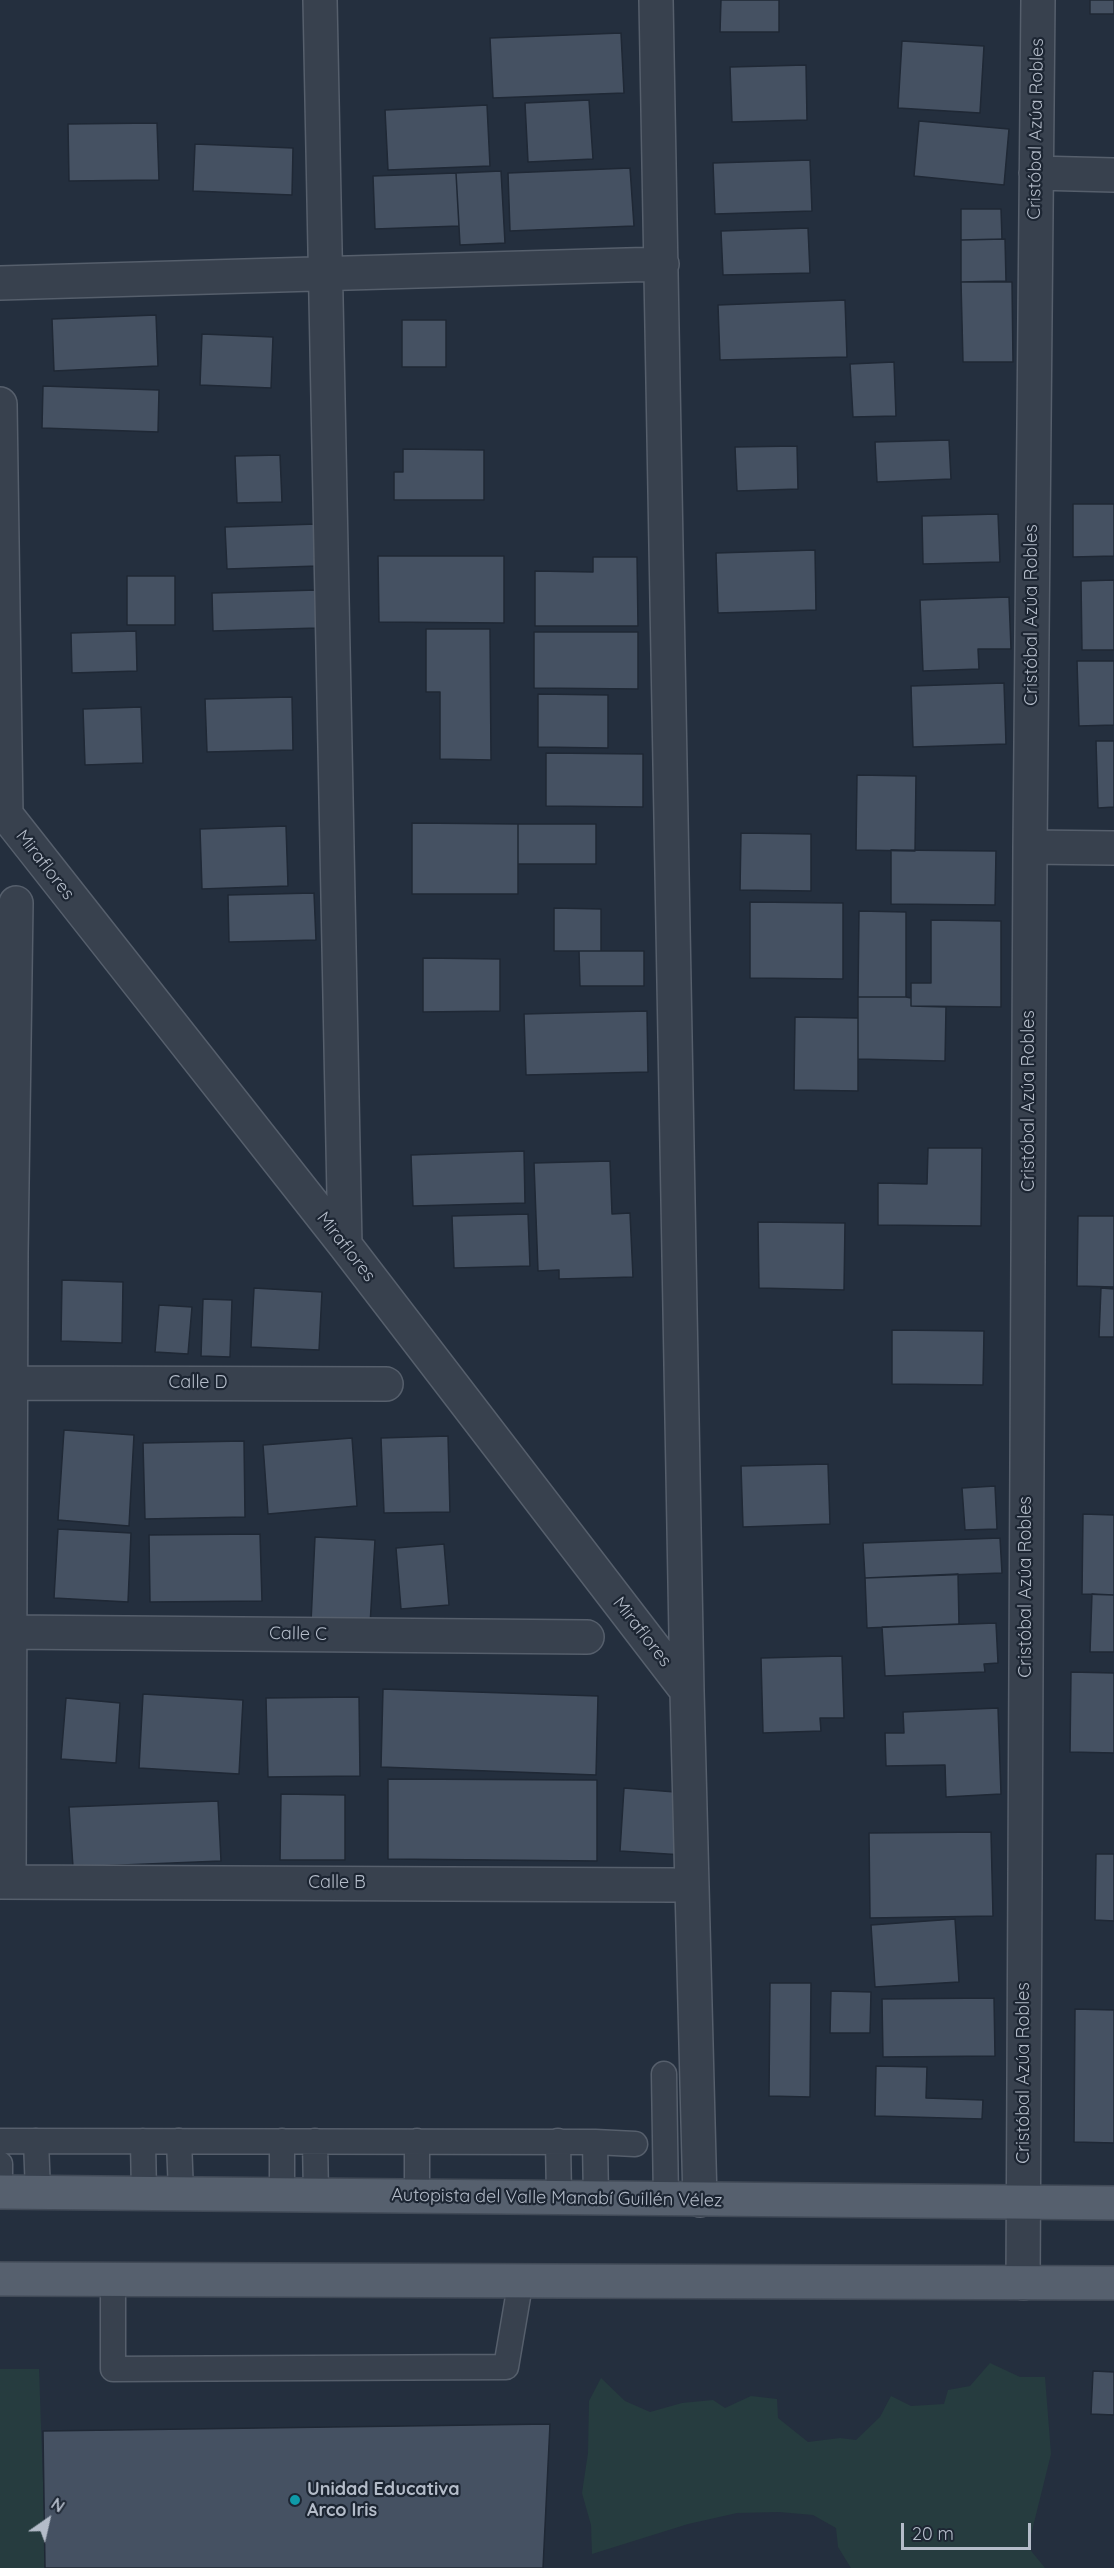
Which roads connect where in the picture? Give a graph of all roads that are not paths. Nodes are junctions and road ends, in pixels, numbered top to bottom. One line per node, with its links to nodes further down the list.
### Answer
1 (320, 0): 7 (street)
2 (656, 0): 6 (street)
3 (1038, 0): 4 (street, Cristóbal Azúa Robles)
4 (1036, 173): 5 (street); 11 (street, Cristóbal Azúa Robles)
5 (1114, 175)
6 (662, 264): 7 (street); 21 (street)
7 (325, 275): 8 (street); 14 (street)
8 (0, 283)
9 (0, 404): 10 (street)
10 (3, 811): 14 (street, Miraflores)
11 (1030, 847): 12 (street); 47 (street, Cristóbal Azúa Robles)
12 (1114, 848)
13 (16, 903): 15 (street)
14 (345, 1245): 21 (street, Miraflores)
15 (5, 1254): 16 (street)
16 (5, 1298): 17 (street)
17 (11, 1383): 18 (street, Calle D); 19 (street)
18 (386, 1384)
19 (10, 1632): 20 (street, Calle C); 22 (street)
20 (587, 1637)
21 (687, 1691): 46 (street)
22 (4, 1882): 23 (street, Calle B)
23 (673, 1885)
24 (664, 2074): 45 (lane)
25 (0, 2141): 26 (lane)
26 (36, 2141): 27 (lane); 37 (lane)
27 (143, 2141): 28 (lane); 39 (lane)
28 (179, 2141): 29 (lane); 38 (lane)
29 (282, 2141): 30 (lane); 40 (lane)
30 (315, 2141): 31 (lane); 41 (lane)
31 (417, 2141): 32 (lane); 42 (lane)
32 (558, 2141): 33 (lane); 43 (lane)
33 (595, 2142): 34 (lane); 44 (lane)
34 (635, 2144)
35 (0, 2164): 36 (lane)
36 (0, 2192): 37 (main road, Autopista del Valle Manabí Guillén Vélez)
37 (38, 2192): 39 (main road, Autopista del Valle Manabí Guillén Vélez)
38 (181, 2193): 39 (main road, Autopista del Valle Manabí Guillén Vélez); 40 (main road, Autopista del Valle Manabí Guillén Vélez)
39 (144, 2194)
40 (282, 2194): 41 (main road, Autopista del Valle Manabí Guillén Vélez)
41 (316, 2194): 42 (main road, Autopista del Valle Manabí Guillén Vélez)
42 (417, 2195): 43 (main road, Autopista del Valle Manabí Guillén Vélez)
43 (559, 2197): 44 (main road, Autopista del Valle Manabí Guillén Vélez)
44 (596, 2198): 45 (main road, Autopista del Valle Manabí Guillén Vélez)
45 (666, 2200): 46 (main road, Autopista del Valle Manabí Guillén Vélez)
46 (700, 2200): 47 (main road, Autopista del Valle Manabí Guillén Vélez)
47 (1023, 2203): 48 (main road, Autopista del Valle Manabí Guillén Vélez); 52 (street, Cristóbal Azúa Robles)
48 (1114, 2203)
49 (0, 2279): 50 (main road)
50 (113, 2279): 51 (main road); 51 (lane)
51 (521, 2279): 52 (main road)
52 (1023, 2283): 53 (main road)
53 (1114, 2283)

